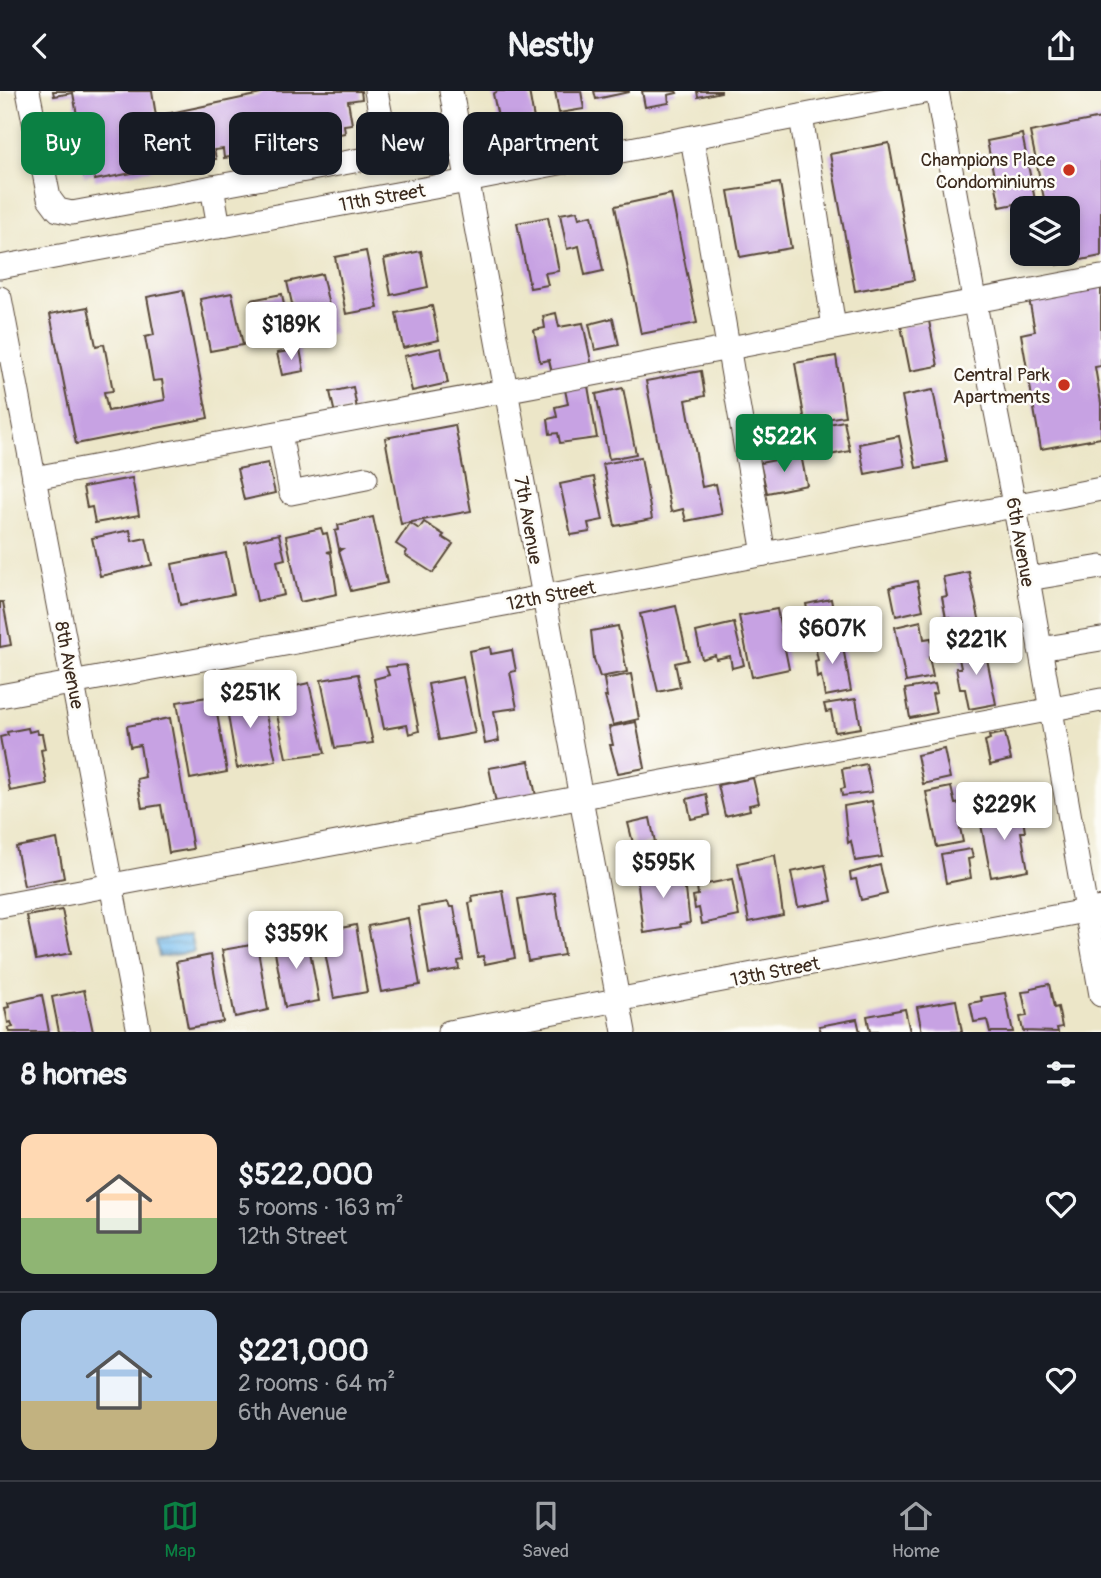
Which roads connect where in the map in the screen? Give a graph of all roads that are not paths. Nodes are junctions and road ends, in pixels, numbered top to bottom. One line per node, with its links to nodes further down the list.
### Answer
1 (28, 91): 9 (street)
2 (376, 91): 9 (street)
3 (451, 91): 8 (street, 7th Avenue)
4 (929, 91): 6 (street, 11th Street)
5 (937, 91): 14 (street, 6th Avenue)
6 (801, 116): 7 (street, 11th Street); 15 (street)
7 (692, 138): 8 (street, 11th Street); 16 (street)
8 (467, 181): 10 (street, 11th Street); 17 (street, 7th Avenue)
9 (212, 187): 10 (street)
10 (219, 227): 11 (street, 11th Street)
11 (0, 267)
12 (1101, 277): 14 (street)
13 (0, 298): 19 (street, 8th Avenue)
14 (974, 299): 15 (street); 22 (street, 6th Avenue)
15 (834, 327): 16 (street)
16 (727, 348): 17 (street); 23 (street)
17 (506, 391): 18 (street); 26 (street, 7th Avenue)
18 (280, 433): 19 (street); 20 (street)
19 (34, 478): 29 (street, 8th Avenue)
20 (366, 478)
21 (1101, 489): 22 (street, 12th Street)
22 (1014, 506): 23 (street, 12th Street); 25 (street, 6th Avenue)
23 (764, 554): 26 (street, 12th Street)
24 (1101, 567): 25 (street)
25 (1028, 579): 28 (street, 6th Avenue)
26 (543, 597): 29 (street, 12th Street); 33 (street, 7th Avenue)
27 (1101, 639): 28 (street)
28 (1040, 649): 32 (street, 6th Avenue)
29 (72, 682): 30 (street, 12th Street); 34 (street, 8th Avenue)
30 (0, 696)
31 (1101, 700): 32 (street)
32 (1051, 710): 33 (street); 36 (street, 6th Avenue)
33 (580, 797): 34 (street); 38 (street, 7th Avenue)
34 (111, 886): 35 (street); 39 (street, 8th Avenue)
35 (0, 906)
36 (1093, 909): 37 (street, 6th Avenue); 38 (street, 13th Street)
37 (1101, 995)
38 (618, 1001): 40 (street, 13th Street); 41 (street, 7th Avenue)
39 (139, 1032)
40 (449, 1032)
41 (624, 1032)

